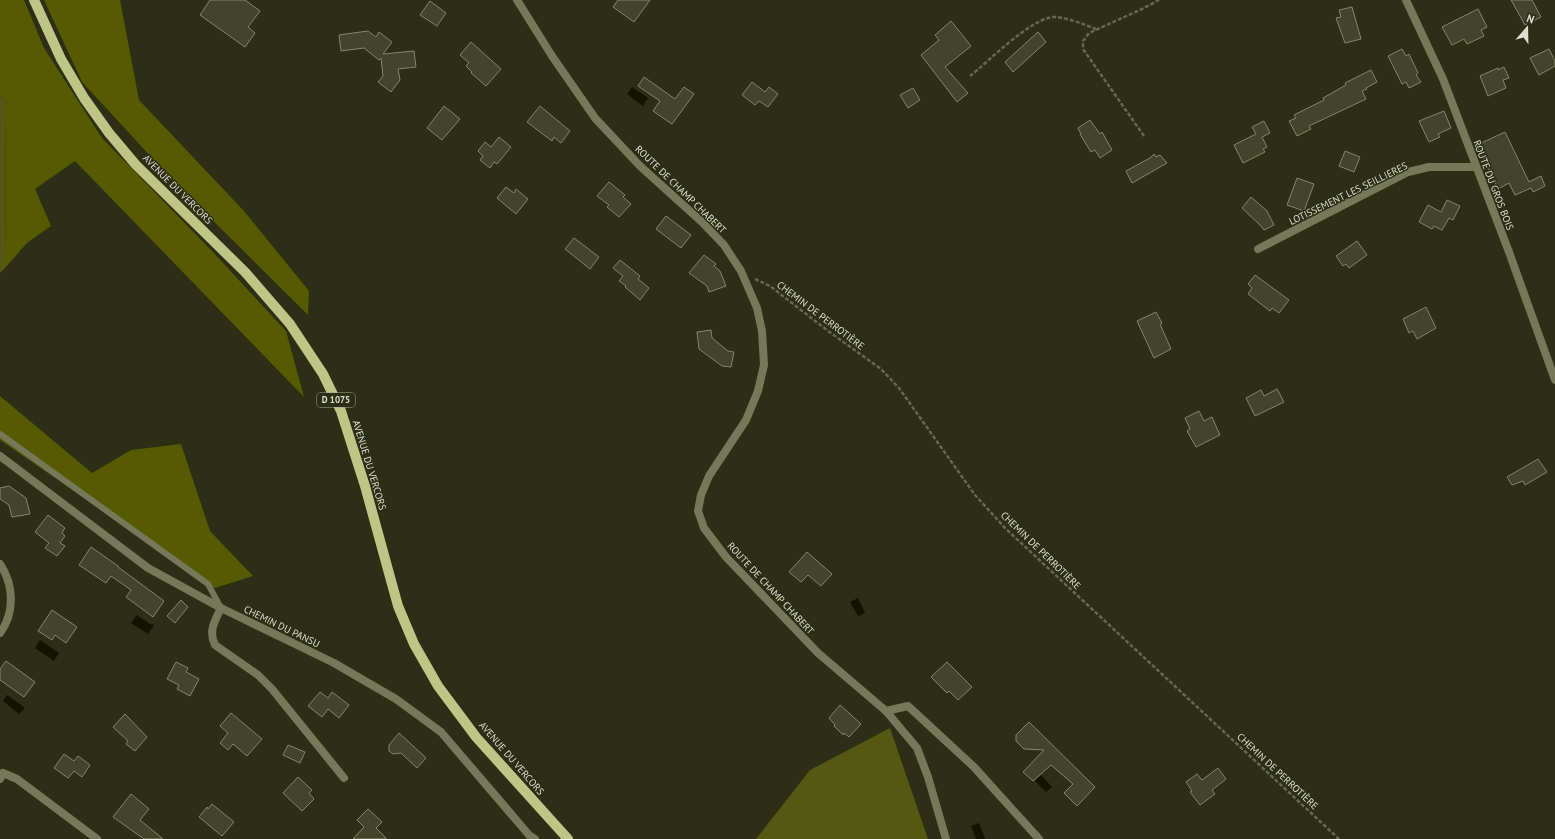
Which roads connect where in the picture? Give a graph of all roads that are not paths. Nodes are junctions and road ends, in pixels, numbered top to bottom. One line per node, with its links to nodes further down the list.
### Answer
1 (34, 0): 17 (main road, AVENUE DU VERCORS / D 1075)
2 (517, 0): 12 (street, ROUTE DE CHAMP CHABERT)
3 (1406, 0): 4 (street, ROUTE DU GROS BOIS)
4 (1476, 167): 5 (street, LOTISSEMENT LES SEILLIERES); 6 (street, ROUTE DU GROS BOIS)
5 (1258, 249)
6 (1555, 380)
7 (0, 434): 10 (lane)
8 (0, 456): 10 (street, CHEMIN DU PANSU)
9 (0, 564): 11 (street)
10 (220, 608): 14 (street); 16 (street, CHEMIN DU PANSU)
11 (0, 633)
12 (886, 711): 18 (street, ROUTE DE CHAMP CHABERT); 19 (street)
13 (0, 778): 15 (street)
14 (344, 778)
15 (96, 839)
16 (534, 839)
17 (568, 839)
18 (946, 839)
19 (1039, 839)

